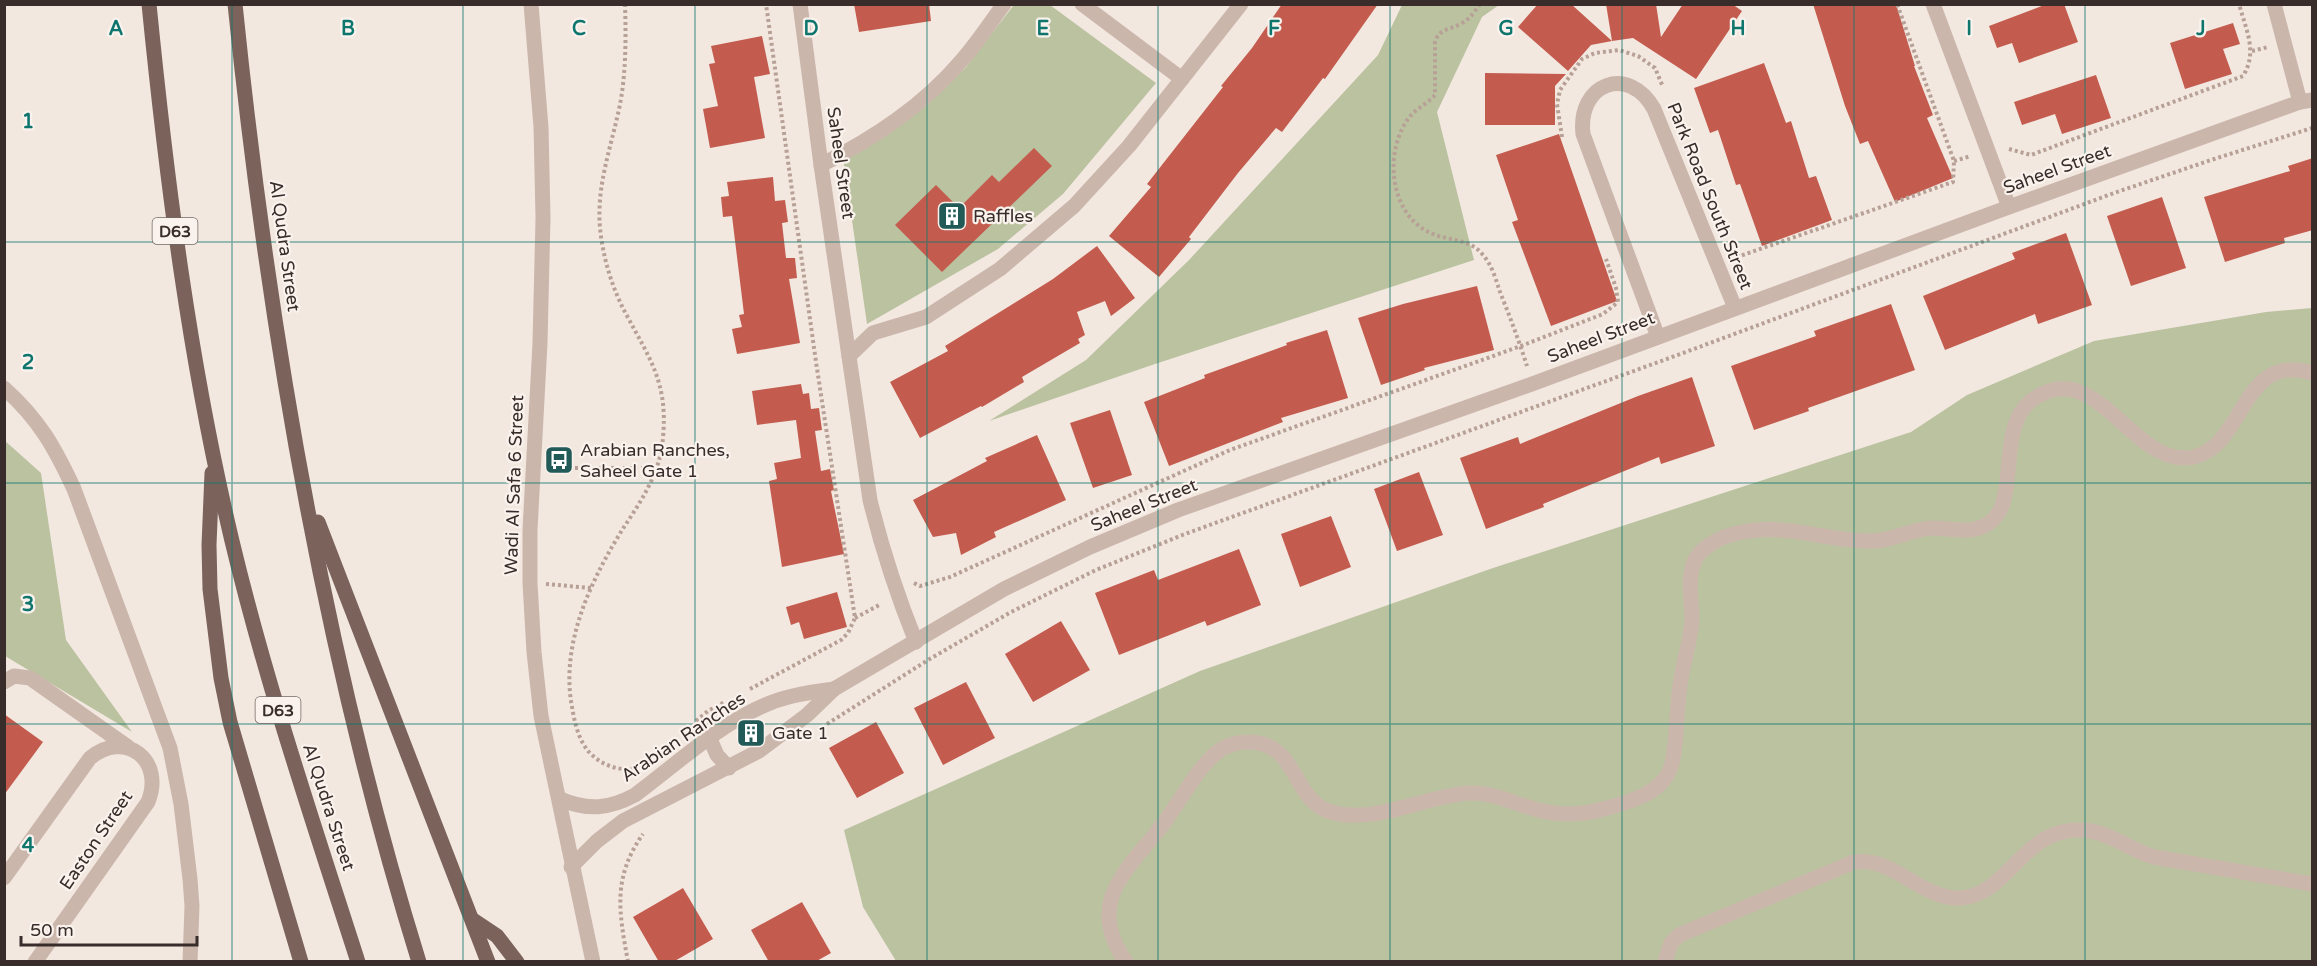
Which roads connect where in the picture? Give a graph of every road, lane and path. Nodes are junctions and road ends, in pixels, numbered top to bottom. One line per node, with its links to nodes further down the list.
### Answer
1 (149, 4): 32 (main road, Al Qudra Street / D63)
2 (235, 4): 35 (main road, Al Qudra Street)
3 (531, 4): 33 (street, Wadi Al Safa 6 Street)
4 (625, 4): 34 (path)
5 (766, 4): 42 (path)
6 (800, 4): 21 (street, Saheel Street)
7 (1004, 4): 21 (street)
8 (1082, 4): 15 (street)
9 (1241, 4): 15 (street)
10 (1480, 4): 27 (path)
11 (1897, 4): 23 (path)
12 (1933, 4): 22 (street)
13 (2239, 4): 19 (path)
14 (2274, 4): 17 (street)
15 (1182, 79): 28 (street)
16 (1664, 89): 20 (path)
17 (2306, 101): 22 (street, Saheel Street)
18 (2313, 128): 47 (path)
19 (2003, 145)
20 (1566, 148)
21 (821, 165): 28 (street, Saheel Street)
22 (2009, 207): 25 (street, Saheel Street)
23 (1727, 243)
24 (1606, 258): 27 (path)
25 (1735, 308): 26 (street, Saheel Street); 26 (street, Park Road South Street)
26 (1658, 337): 30 (street, Saheel Street)
27 (1521, 346): 30 (path); 36 (path)
28 (849, 356): 39 (street, Saheel Street)
29 (2313, 373): 67 (street)
30 (1532, 384): 39 (street, Saheel Street)
31 (4, 388): 59 (street)
32 (213, 455): 60 (main road, Al Qudra Street / D63); 61 (main road, Al Qudra Street / D63)
33 (534, 468): 34 (path); 37 (street, Wadi Al Safa 6 Street)
34 (656, 468): 38 (path)
35 (306, 493): 57 (main road, Al Qudra Street); 62 (main road, Al Qudra Street)
36 (905, 579)
37 (530, 583): 38 (path); 52 (street, Wadi Al Safa 6 Street)
38 (591, 588): 50 (path)
39 (916, 642): 41 (street, Saheel Street)
40 (4, 682): 49 (street, Easton Street)
41 (834, 688): 43 (street, Arabian Ranches); 45 (street)
42 (749, 689)
43 (795, 695): 45 (street); 48 (street, Arabian Ranches)
44 (729, 700): 46 (path)
45 (807, 715): 51 (street)
46 (692, 724)
47 (818, 729)
48 (710, 739): 51 (street); 52 (street, Arabian Ranches)
49 (131, 749): 55 (street); 58 (street, Easton Street)
50 (641, 767)
51 (729, 768): 54 (street)
52 (560, 799): 54 (street, Wadi Al Safa 6 Street)
53 (650, 828): 66 (path)
54 (571, 867): 65 (street, Wadi Al Safa 6 Street)
55 (4, 878)
56 (2313, 884): 68 (street)
57 (473, 920): 63 (main road, Al Qudra Street); 64 (main road)
58 (36, 962)
59 (190, 962)
60 (301, 962)
61 (358, 962)
62 (419, 962)
63 (488, 962)
64 (517, 962)
65 (593, 962)
66 (628, 962)
67 (1126, 962)
68 (1665, 962)

